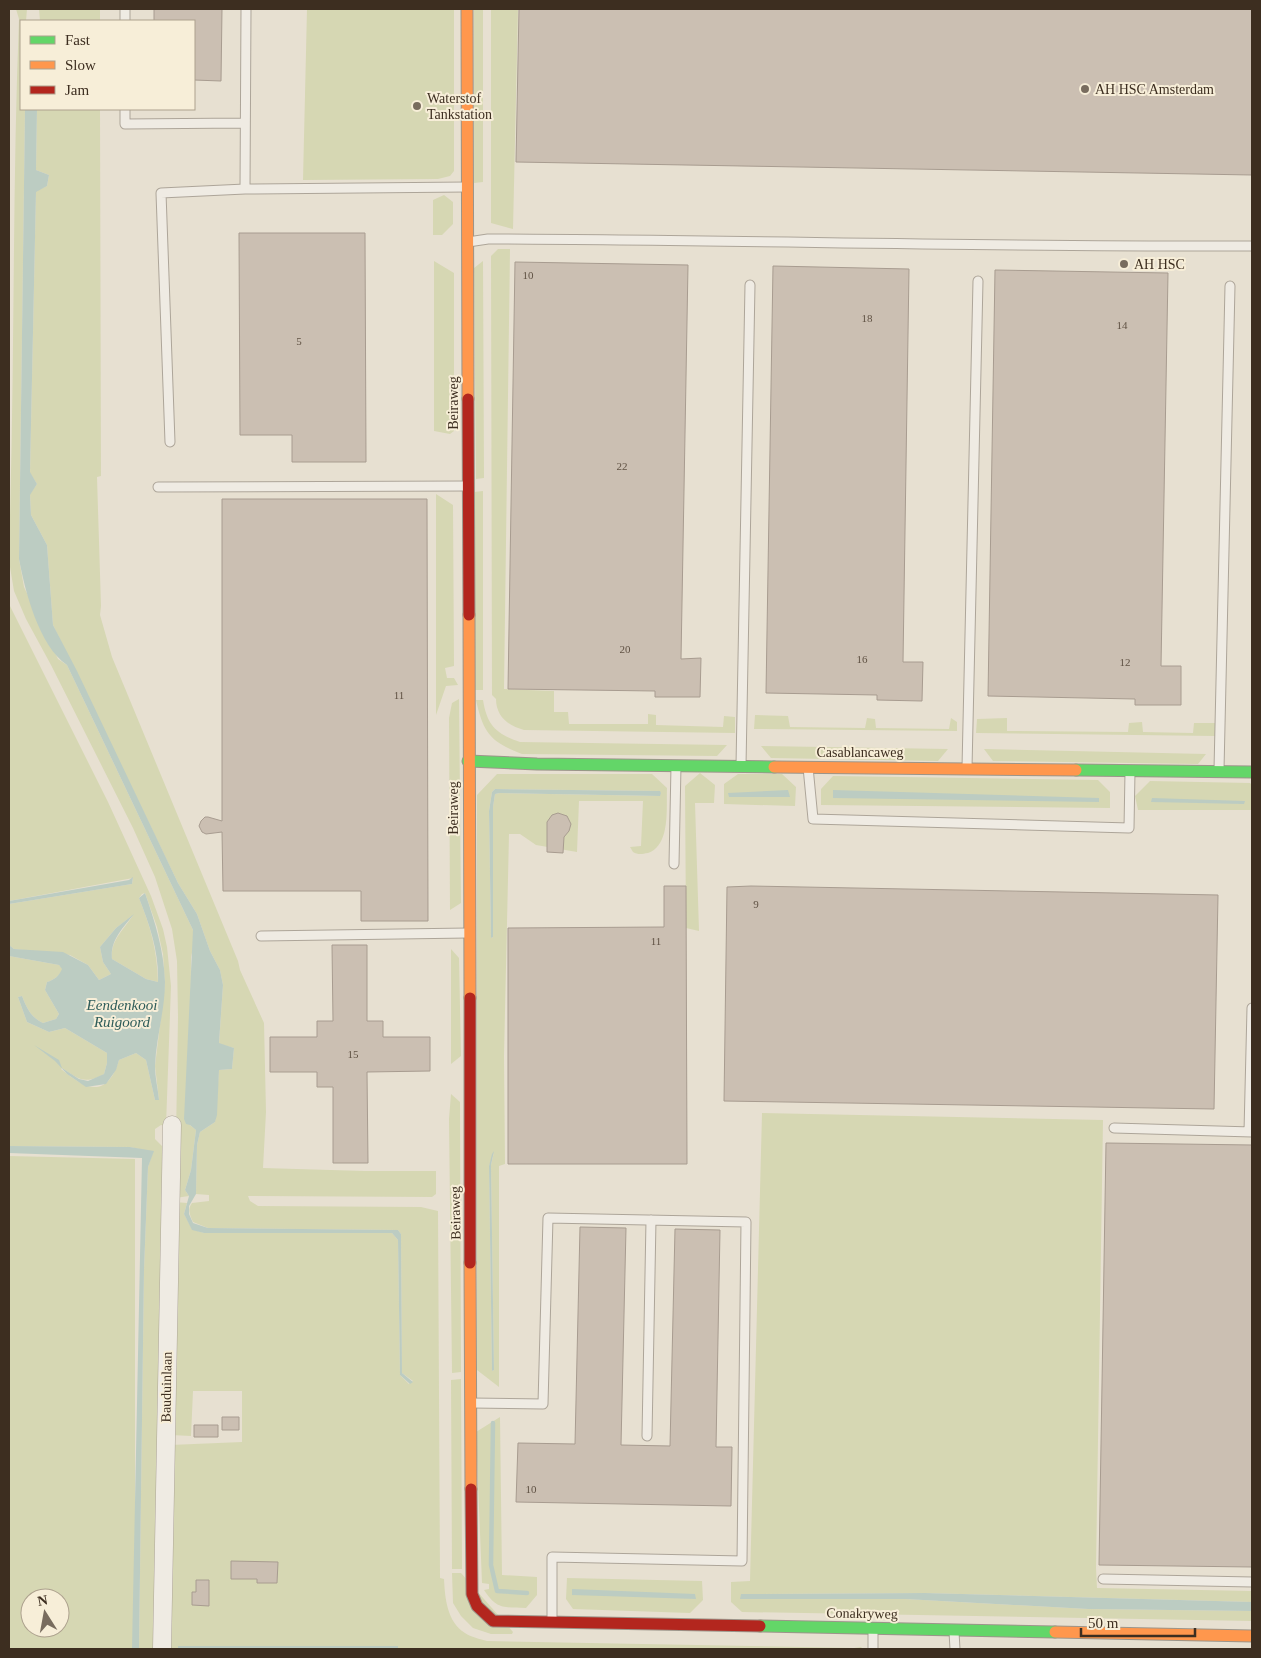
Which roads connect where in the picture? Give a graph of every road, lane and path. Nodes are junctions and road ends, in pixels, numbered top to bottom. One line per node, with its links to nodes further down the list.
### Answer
1 (246, 9): 4 (lane)
2 (467, 9): 5 (street, Beiraweg)
3 (125, 110): 4 (lane)
4 (244, 123): 6 (lane)
5 (467, 187): 6 (lane); 7 (street, Beiraweg)
6 (245, 189): 12 (lane)
7 (467, 242): 8 (lane); 13 (street, Beiraweg)
8 (1252, 246)
9 (978, 281): 19 (lane)
10 (750, 285): 17 (lane)
11 (1230, 286): 21 (lane)
12 (170, 442)
13 (468, 486): 14 (lane); 15 (street, Beiraweg)
14 (158, 487)
15 (468, 762): 16 (street, Casablancaweg); 24 (street, Beiraweg)
16 (676, 766): 17 (street, Casablancaweg); 23 (lane)
17 (741, 766): 18 (street, Casablancaweg)
18 (808, 767): 19 (street, Casablancaweg); 20 (lane)
19 (967, 768): 20 (street, Casablancaweg)
20 (1130, 770): 21 (street, Casablancaweg)
21 (1219, 770): 22 (street, Casablancaweg)
22 (1252, 772)
23 (674, 864)
24 (468, 933): 25 (lane); 31 (street, Beiraweg)
25 (261, 936)
26 (1252, 1008): 29 (lane)
27 (172, 1125): 40 (street, Bauduinlaan)
28 (1114, 1128): 29 (lane)
29 (1250, 1132)
30 (651, 1220): 31 (lane); 32 (lane); 36 (lane)
31 (471, 1403): 35 (street, Beiraweg)
32 (648, 1436)
33 (1103, 1579): 34 (lane)
34 (1252, 1582)
35 (477, 1606): 36 (street, Conakryweg)
36 (552, 1622): 37 (street, Conakryweg)
37 (873, 1628): 38 (street, Conakryweg); 41 (lane)
38 (954, 1630): 39 (street, Conakryweg); 42 (lane)
39 (1252, 1636)
40 (162, 1649)
41 (873, 1649)
42 (955, 1649)

